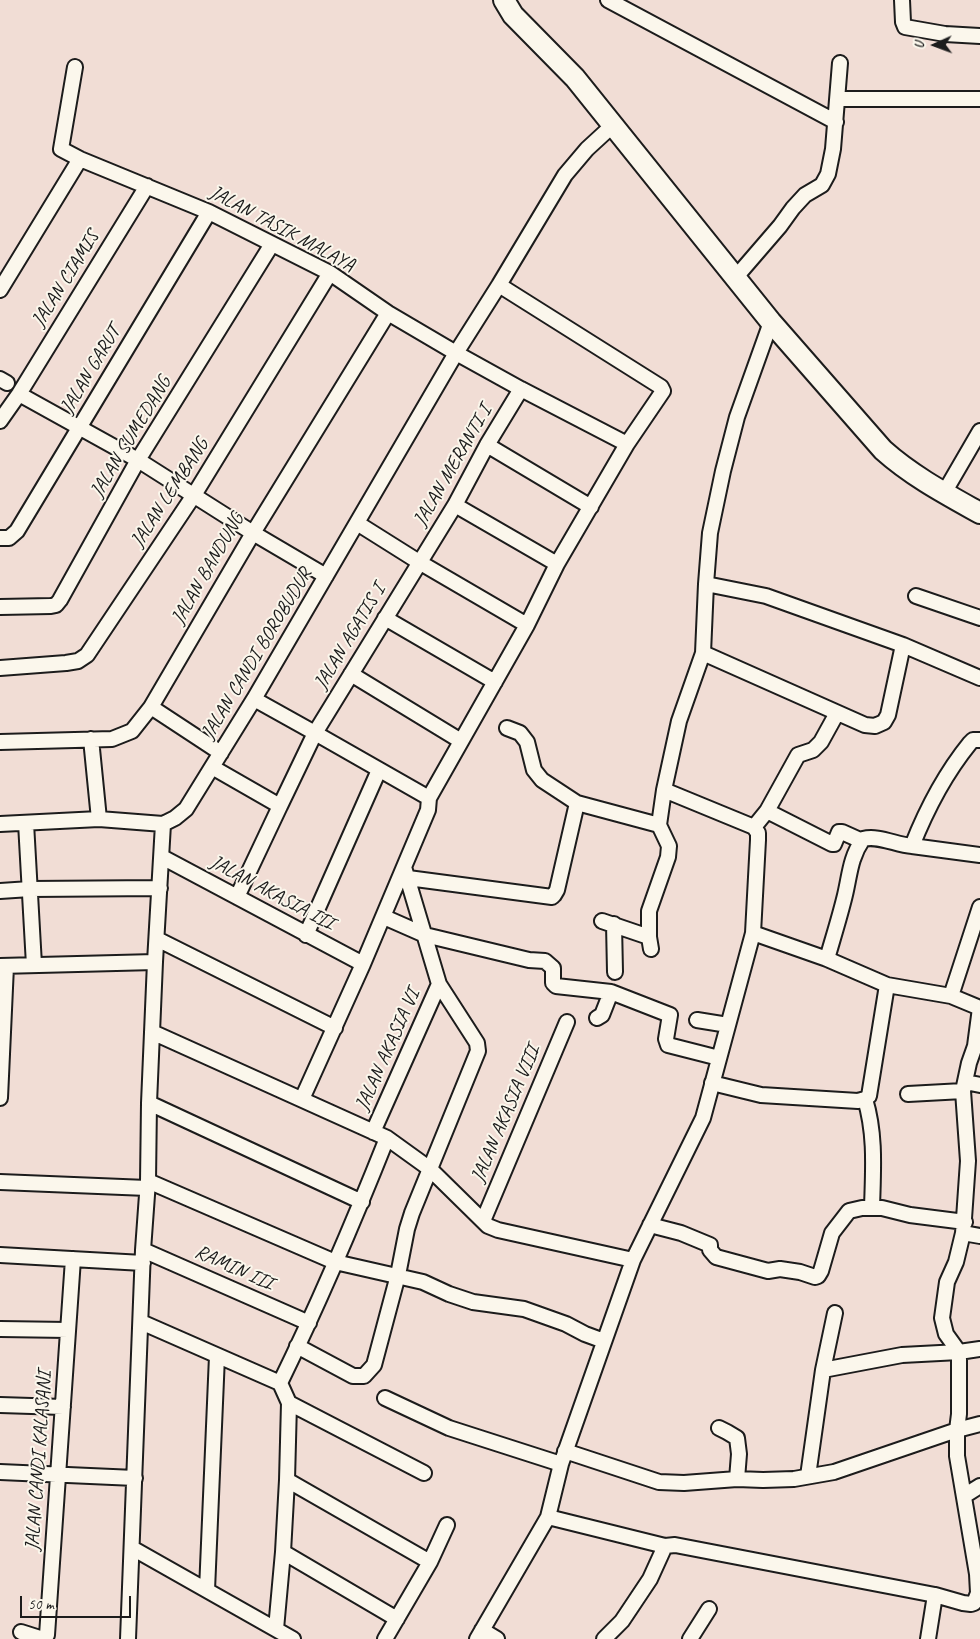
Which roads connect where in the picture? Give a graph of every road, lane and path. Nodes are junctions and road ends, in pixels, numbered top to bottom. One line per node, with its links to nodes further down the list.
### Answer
1 (504, 0): 10 (street)
2 (608, 0): 9 (street)
3 (902, 0): 4 (street)
4 (980, 36)
5 (840, 63): 7 (street)
6 (76, 67): 11 (street, JALAN TASIK MALAYA)
7 (838, 99): 8 (street); 9 (street)
8 (980, 99)
9 (836, 122): 16 (street)
10 (612, 126): 16 (street); 17 (street, JALAN CANDI BOROBUDUR)
11 (80, 159): 12 (street, JALAN TASIK MALAYA); 18 (street)
12 (147, 186): 13 (street, JALAN TASIK MALAYA); 23 (street, JALAN CIAMIS)
13 (209, 212): 14 (street, JALAN TASIK MALAYA); 25 (street, JALAN GARUT)
14 (272, 244): 15 (street, JALAN TASIK MALAYA); 30 (street, JALAN SUMEDANG)
15 (330, 273): 19 (street, JALAN TASIK MALAYA); 31 (street, JALAN LEMBANG)
16 (736, 276): 20 (street)
17 (499, 285): 21 (street, JALAN CANDI BOROBUDUR); 27 (street)
18 (0, 290)
19 (388, 313): 21 (street, JALAN TASIK MALAYA); 37 (street, JALAN BANDUNG)
20 (772, 322): 32 (street); 42 (street)
21 (456, 353): 22 (street, JALAN TASIK MALAYA); 36 (street, JALAN CANDI BOROBUDUR)
22 (521, 389): 27 (street, JALAN TASIK MALAYA); 28 (street, JALAN MERANTI I)
23 (19, 394): 24 (street, JALAN CIAMIS); 25 (street)
24 (0, 421)
25 (80, 428): 30 (street); 38 (street, JALAN GARUT)
26 (980, 431): 32 (street)
27 (628, 444): 34 (street)
28 (487, 445): 33 (street, JALAN MERANTI I); 34 (street)
29 (980, 449): 32 (street)
30 (138, 460): 31 (street); 44 (street, JALAN SUMEDANG)
31 (194, 495): 37 (street); 50 (street, JALAN LEMBANG)
32 (948, 495): 35 (street)
33 (455, 506): 39 (street, JALAN MERANTI I); 40 (street)
34 (591, 507): 40 (street)
35 (980, 513)
36 (357, 524): 39 (street); 41 (street, JALAN CANDI BOROBUDUR)
37 (253, 533): 41 (street); 55 (street, JALAN BANDUNG)
38 (0, 538)
39 (419, 562): 45 (street, JALAN AGATIS I); 47 (street)
40 (557, 564): 47 (street)
41 (326, 576): 54 (street, JALAN CANDI BOROBUDUR)
42 (706, 584): 48 (street); 49 (street)
43 (916, 596): 46 (street)
44 (0, 607)
45 (385, 618): 51 (street, JALAN AGATIS I); 53 (street)
46 (980, 618)
47 (527, 625): 53 (street)
48 (903, 645): 52 (street); 56 (street)
49 (703, 653): 56 (street); 66 (street)
50 (0, 668)
51 (351, 674): 58 (street, JALAN AGATIS I); 61 (street)
52 (980, 678)
53 (495, 682): 61 (street)
54 (254, 700): 58 (street); 63 (street, JALAN CANDI BOROBUDUR)
55 (151, 707): 59 (street, JALAN BANDUNG); 63 (street)
56 (837, 712): 70 (street)
57 (507, 728): 68 (street)
58 (315, 733): 65 (street); 69 (street, JALAN AGATIS I)
59 (91, 739): 62 (street, JALAN BANDUNG); 71 (street)
60 (980, 740): 78 (street)
61 (461, 741): 67 (street)
62 (0, 742)
63 (221, 753): 64 (street, JALAN CANDI BOROBUDUR)
64 (212, 768): 69 (street); 74 (street, JALAN CANDI BOROBUDUR)
65 (379, 770): 67 (street); 89 (street)
66 (664, 790): 75 (street); 76 (street)
67 (429, 798): 81 (street)
68 (577, 803): 75 (street); 81 (street)
69 (280, 806): 85 (street, JALAN AGATIS I)
70 (767, 811): 76 (street); 77 (street)
71 (99, 819): 72 (street); 74 (street)
72 (26, 823): 73 (street); 83 (street)
73 (0, 824)
74 (164, 824): 80 (street)
75 (659, 825): 97 (street)
76 (754, 827): 88 (street)
77 (862, 841): 78 (street); 92 (street)
78 (912, 846): 79 (street)
79 (980, 855)
80 (162, 857): 82 (street); 85 (street, JALAN AKASIA III)
81 (406, 872): 87 (street); 90 (street)
82 (160, 888): 83 (street); 91 (street)
83 (30, 889): 84 (street); 95 (street)
84 (0, 891)
85 (237, 897): 89 (street, JALAN AKASIA III)
86 (980, 907): 101 (street)
87 (384, 917): 90 (street); 94 (street)
88 (752, 933): 92 (street); 106 (street)
89 (306, 935): 94 (street, JALAN AKASIA III)
90 (425, 935): 98 (street); 100 (street)
91 (157, 939): 93 (street); 107 (street)
92 (827, 959): 99 (street)
93 (155, 962): 95 (street); 108 (street)
94 (363, 964): 107 (street)
95 (34, 965): 96 (street)
96 (3, 966): 114 (street)
97 (615, 972)
98 (439, 984): 118 (street, JALAN AKASIA VI); 121 (street)
99 (887, 985): 101 (street); 116 (street)
100 (611, 992): 103 (street); 109 (street)
101 (952, 996): 102 (street)
102 (980, 1008): 112 (street)
103 (597, 1018)
104 (697, 1020): 106 (street)
105 (567, 1022): 126 (street, JALAN AKASIA VIII)
106 (728, 1025): 109 (street)
107 (335, 1028): 115 (street)
108 (152, 1032): 115 (street); 117 (street)
109 (719, 1058): 110 (street)
110 (712, 1083): 116 (street); 127 (street)
111 (980, 1085): 112 (street)
112 (964, 1086): 113 (street); 120 (street)
113 (908, 1094)
114 (0, 1098)
115 (302, 1099): 118 (street)
116 (865, 1099): 125 (street)
117 (149, 1103): 123 (street); 124 (street)
118 (373, 1132): 119 (street)
119 (388, 1138): 121 (street); 124 (street)
120 (974, 1162): 128 (street)
121 (430, 1170): 126 (street); 135 (street)
122 (0, 1182): 123 (street)
123 (147, 1184): 131 (street); 134 (street)
124 (362, 1202): 134 (street)
125 (872, 1208): 127 (street); 128 (street)
126 (483, 1221): 133 (street)
127 (650, 1225): 133 (street)
128 (964, 1227): 129 (street); 144 (street)
129 (980, 1236)
130 (0, 1255): 132 (street)
131 (143, 1256): 132 (street); 137 (street); 138 (street, RAMIN III)
132 (73, 1259): 140 (street, JALAN CANDI KALASANI)
133 (633, 1260): 141 (street)
134 (335, 1262): 135 (street); 138 (street)
135 (398, 1275): 141 (street); 142 (street)
136 (835, 1313): 146 (street)
137 (141, 1322): 145 (street); 161 (street)
138 (309, 1323): 142 (street)
139 (0, 1329): 140 (street)
140 (68, 1330): 151 (street, JALAN CANDI KALASANI)
141 (604, 1341): 155 (street)
142 (297, 1346): 147 (street)
143 (980, 1349): 144 (street)
144 (959, 1352): 146 (street); 154 (street)
145 (217, 1356): 147 (street); 173 (street)
146 (823, 1370): 160 (street)
147 (280, 1383): 149 (street)
148 (385, 1398): 156 (street)
149 (289, 1403): 158 (street); 163 (street)
150 (0, 1405): 151 (street)
151 (63, 1407): 159 (street, JALAN CANDI KALASANI)
152 (980, 1424): 154 (street)
153 (719, 1428): 162 (street)
154 (957, 1430): 160 (street); 165 (street)
155 (565, 1451): 156 (street); 162 (street)
156 (560, 1464): 166 (street)
157 (0, 1472): 159 (street)
158 (424, 1473)
159 (58, 1475): 161 (street); 178 (street, JALAN CANDI KALASANI)
160 (808, 1476): 162 (street)
161 (135, 1478): 169 (street)
162 (737, 1479)
163 (287, 1480): 170 (street); 171 (street)
164 (980, 1486): 165 (street)
165 (964, 1496): 172 (street)
166 (548, 1517): 168 (street); 179 (street)
167 (448, 1526): 171 (street)
168 (665, 1546): 174 (street); 184 (street)
169 (132, 1548): 173 (street); 180 (street)
170 (283, 1552): 176 (street); 177 (street)
171 (430, 1562): 176 (street)
172 (978, 1573): 174 (street)
173 (207, 1590): 177 (street)
174 (935, 1595): 186 (street)
175 (709, 1609): 185 (street)
176 (397, 1619): 182 (street)
177 (276, 1629): 181 (street)
178 (21, 1632)
179 (479, 1635): 183 (street)
180 (128, 1639)
181 (293, 1639)
182 (385, 1639)
183 (497, 1639)
184 (604, 1639)
185 (690, 1639)
186 (928, 1639)

